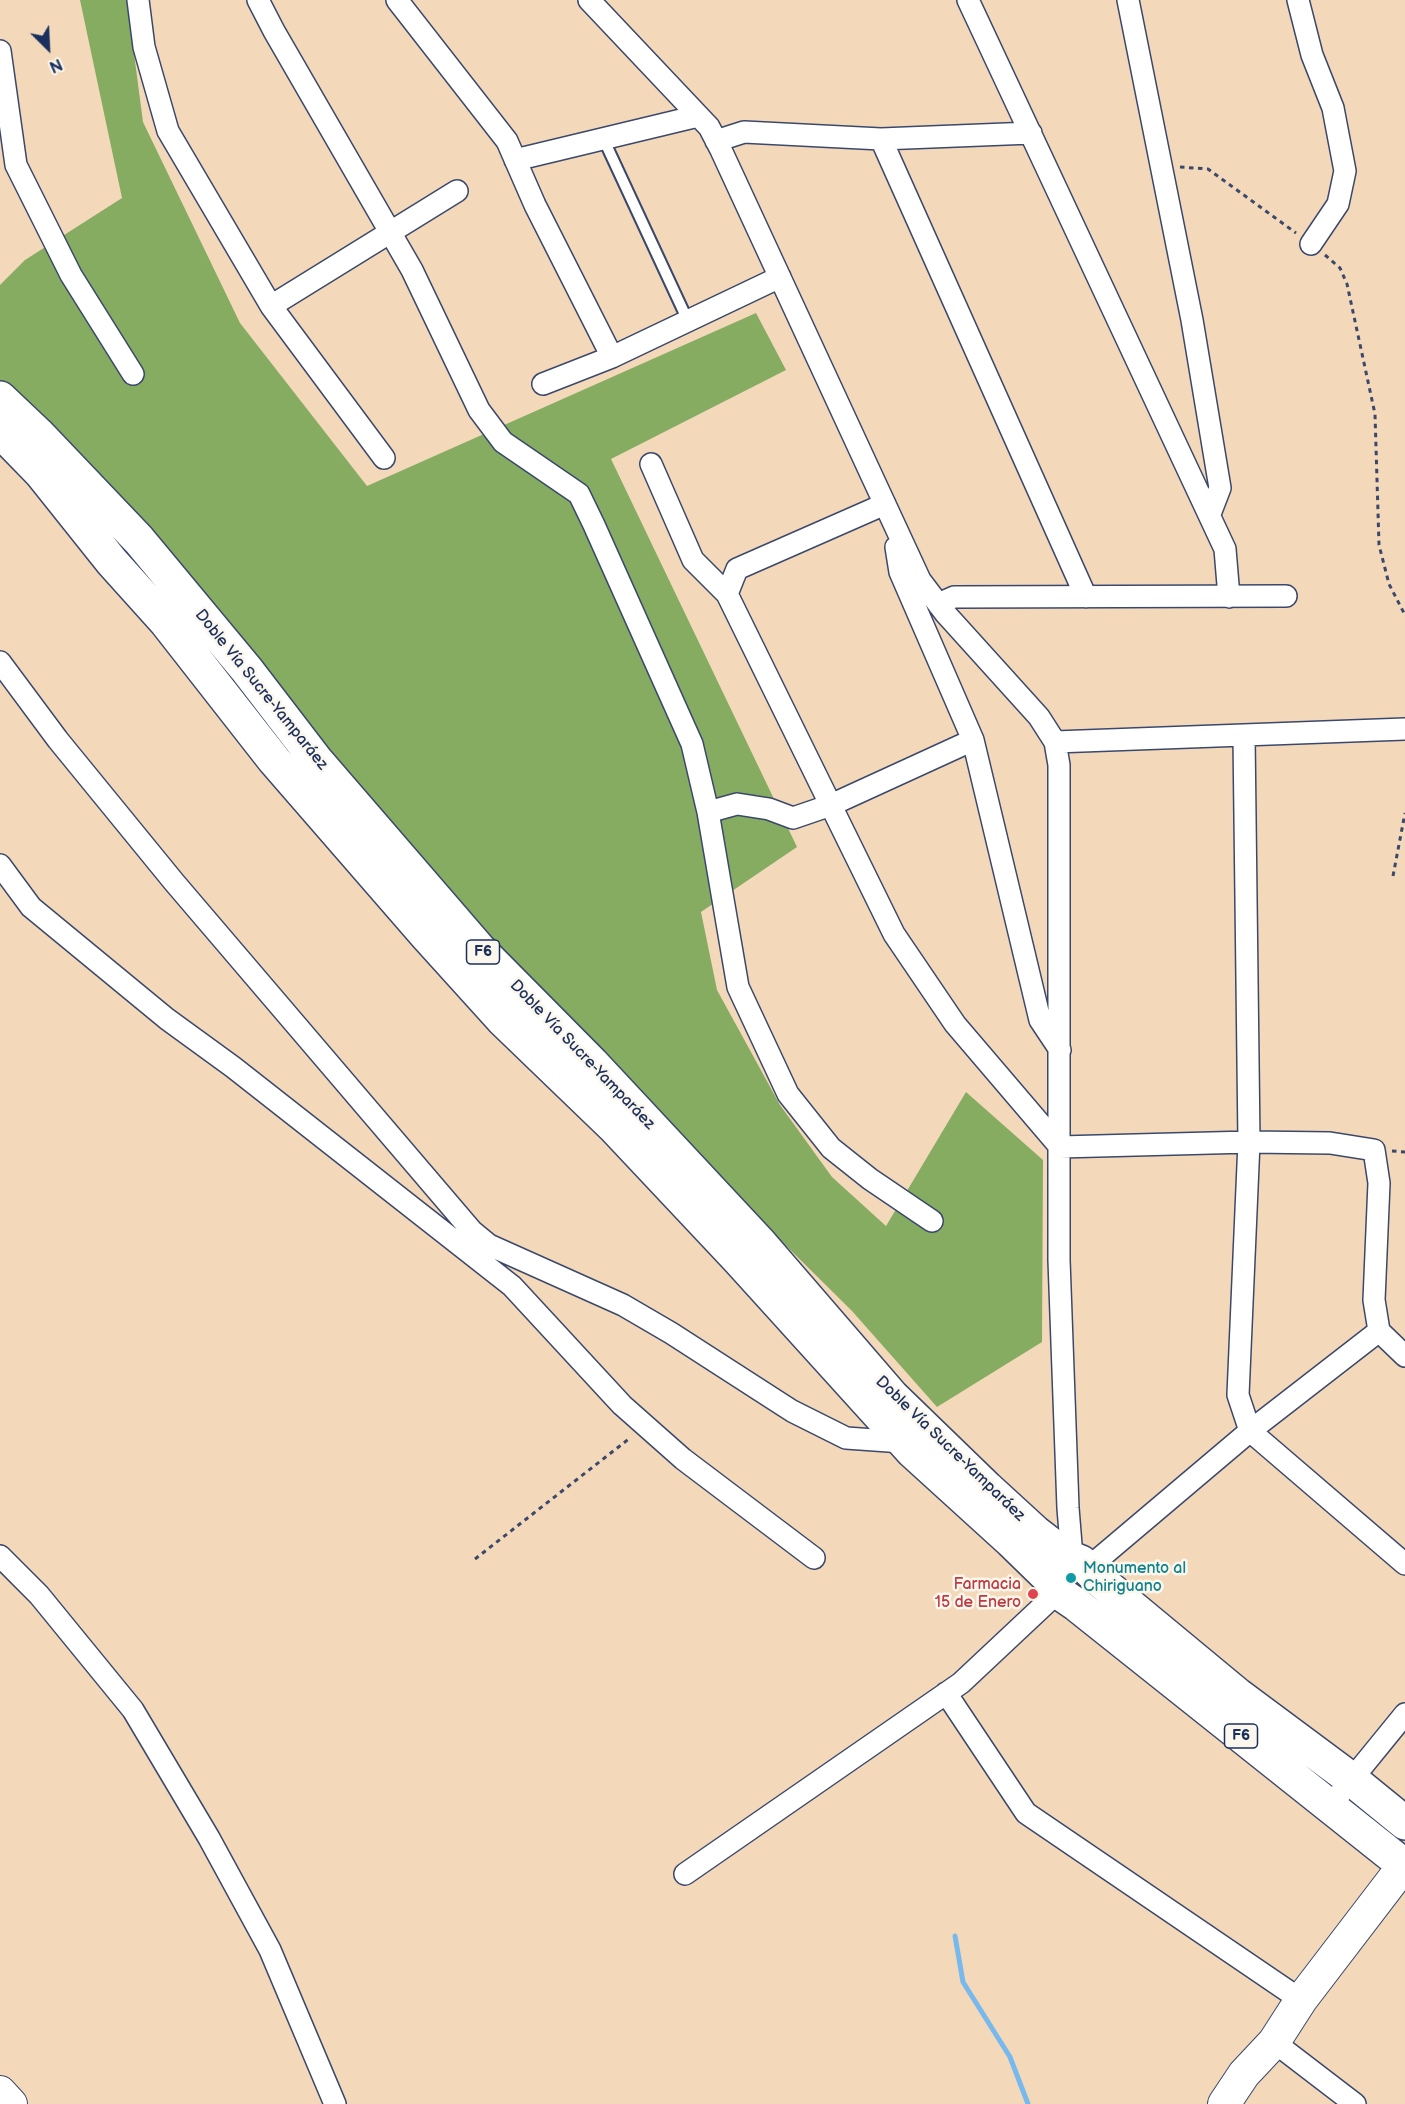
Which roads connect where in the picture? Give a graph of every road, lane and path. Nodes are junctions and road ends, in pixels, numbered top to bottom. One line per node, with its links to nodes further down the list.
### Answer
1 (138, 0): 20 (street)
2 (258, 0): 17 (street)
3 (397, 0): 14 (street)
4 (589, 0): 9 (street)
5 (968, 0): 10 (street)
6 (1128, 0): 15 (street)
7 (1298, 0): 18 (street)
8 (0, 51): 23 (street)
9 (698, 116): 11 (street); 13 (street)
10 (1030, 133): 12 (street); 30 (street)
11 (603, 138): 14 (street); 21 (lane)
12 (881, 140): 13 (street); 32 (street)
13 (716, 141): 19 (street)
14 (515, 160): 22 (street)
15 (1162, 169): 18 (path); 30 (street)
16 (457, 191): 17 (street)
17 (390, 232): 20 (street); 43 (street)
18 (1311, 244): 36 (path)
19 (780, 277): 21 (street); 29 (street)
20 (271, 306): 27 (street)
21 (688, 321): 22 (street)
22 (612, 357): 24 (street)
23 (133, 374)
24 (543, 384)
25 (0, 398): 56 (highway, Doble Vía Sucre-Yamparáez / F6)
26 (0, 431): 56 (highway, Doble Vía Sucre-Yamparáez / F6)
27 (384, 458)
28 (651, 464): 31 (street)
29 (888, 511): 31 (street); 35 (street); 40 (street)
30 (1210, 514): 33 (street)
31 (727, 594): 42 (street)
32 (1086, 597): 33 (street); 35 (street)
33 (1229, 597): 34 (street)
34 (1286, 597)
35 (938, 604): 41 (street)
36 (1405, 615)
37 (0, 662): 51 (street)
38 (1405, 729): 39 (street)
39 (1244, 736): 41 (street); 48 (street)
40 (973, 740): 42 (street); 47 (street)
41 (1055, 742): 47 (street)
42 (831, 805): 43 (street); 49 (street)
43 (708, 812): 50 (street)
44 (1405, 813): 46 (path)
45 (0, 865): 51 (street)
46 (1393, 876)
47 (1060, 1050): 49 (street)
48 (1249, 1142): 49 (street); 52 (street); 55 (street)
49 (1060, 1147): 61 (street)
50 (932, 1221)
51 (482, 1250): 54 (street); 56 (street)
52 (1379, 1331): 53 (street); 55 (street)
53 (1405, 1356)
54 (645, 1426): 58 (street); 59 (path)
55 (1250, 1431): 60 (street); 61 (street)
56 (916, 1437): 61 (highway, Doble Vía Sucre-Yamparáez / F6)
57 (0, 1556): 73 (street)
58 (814, 1558)
59 (475, 1559)
60 (1405, 1564)
61 (1073, 1577): 62 (street); 64 (highway, Doble Vía Sucre-Yamparáez / F6); 65 (highway, Doble Vía Sucre-Yamparáez / F6)
62 (946, 1693): 68 (street); 69 (street)
63 (1405, 1714): 64 (street)
64 (1351, 1779): 65 (street); 66 (highway, Doble Vía Sucre-Yamparáez / F6)
65 (1329, 1806): 67 (highway, Doble Vía Sucre-Yamparáez / F6)
66 (1405, 1823)
67 (1405, 1865): 69 (main road)
68 (685, 1874)
69 (1301, 2000): 70 (main road)
70 (1275, 2042): 74 (main road); 75 (main road); 76 (street)
71 (0, 2092): 72 (main road)
72 (11, 2104)
73 (335, 2104)
74 (1224, 2104)
75 (1248, 2104)
76 (1355, 2104)

